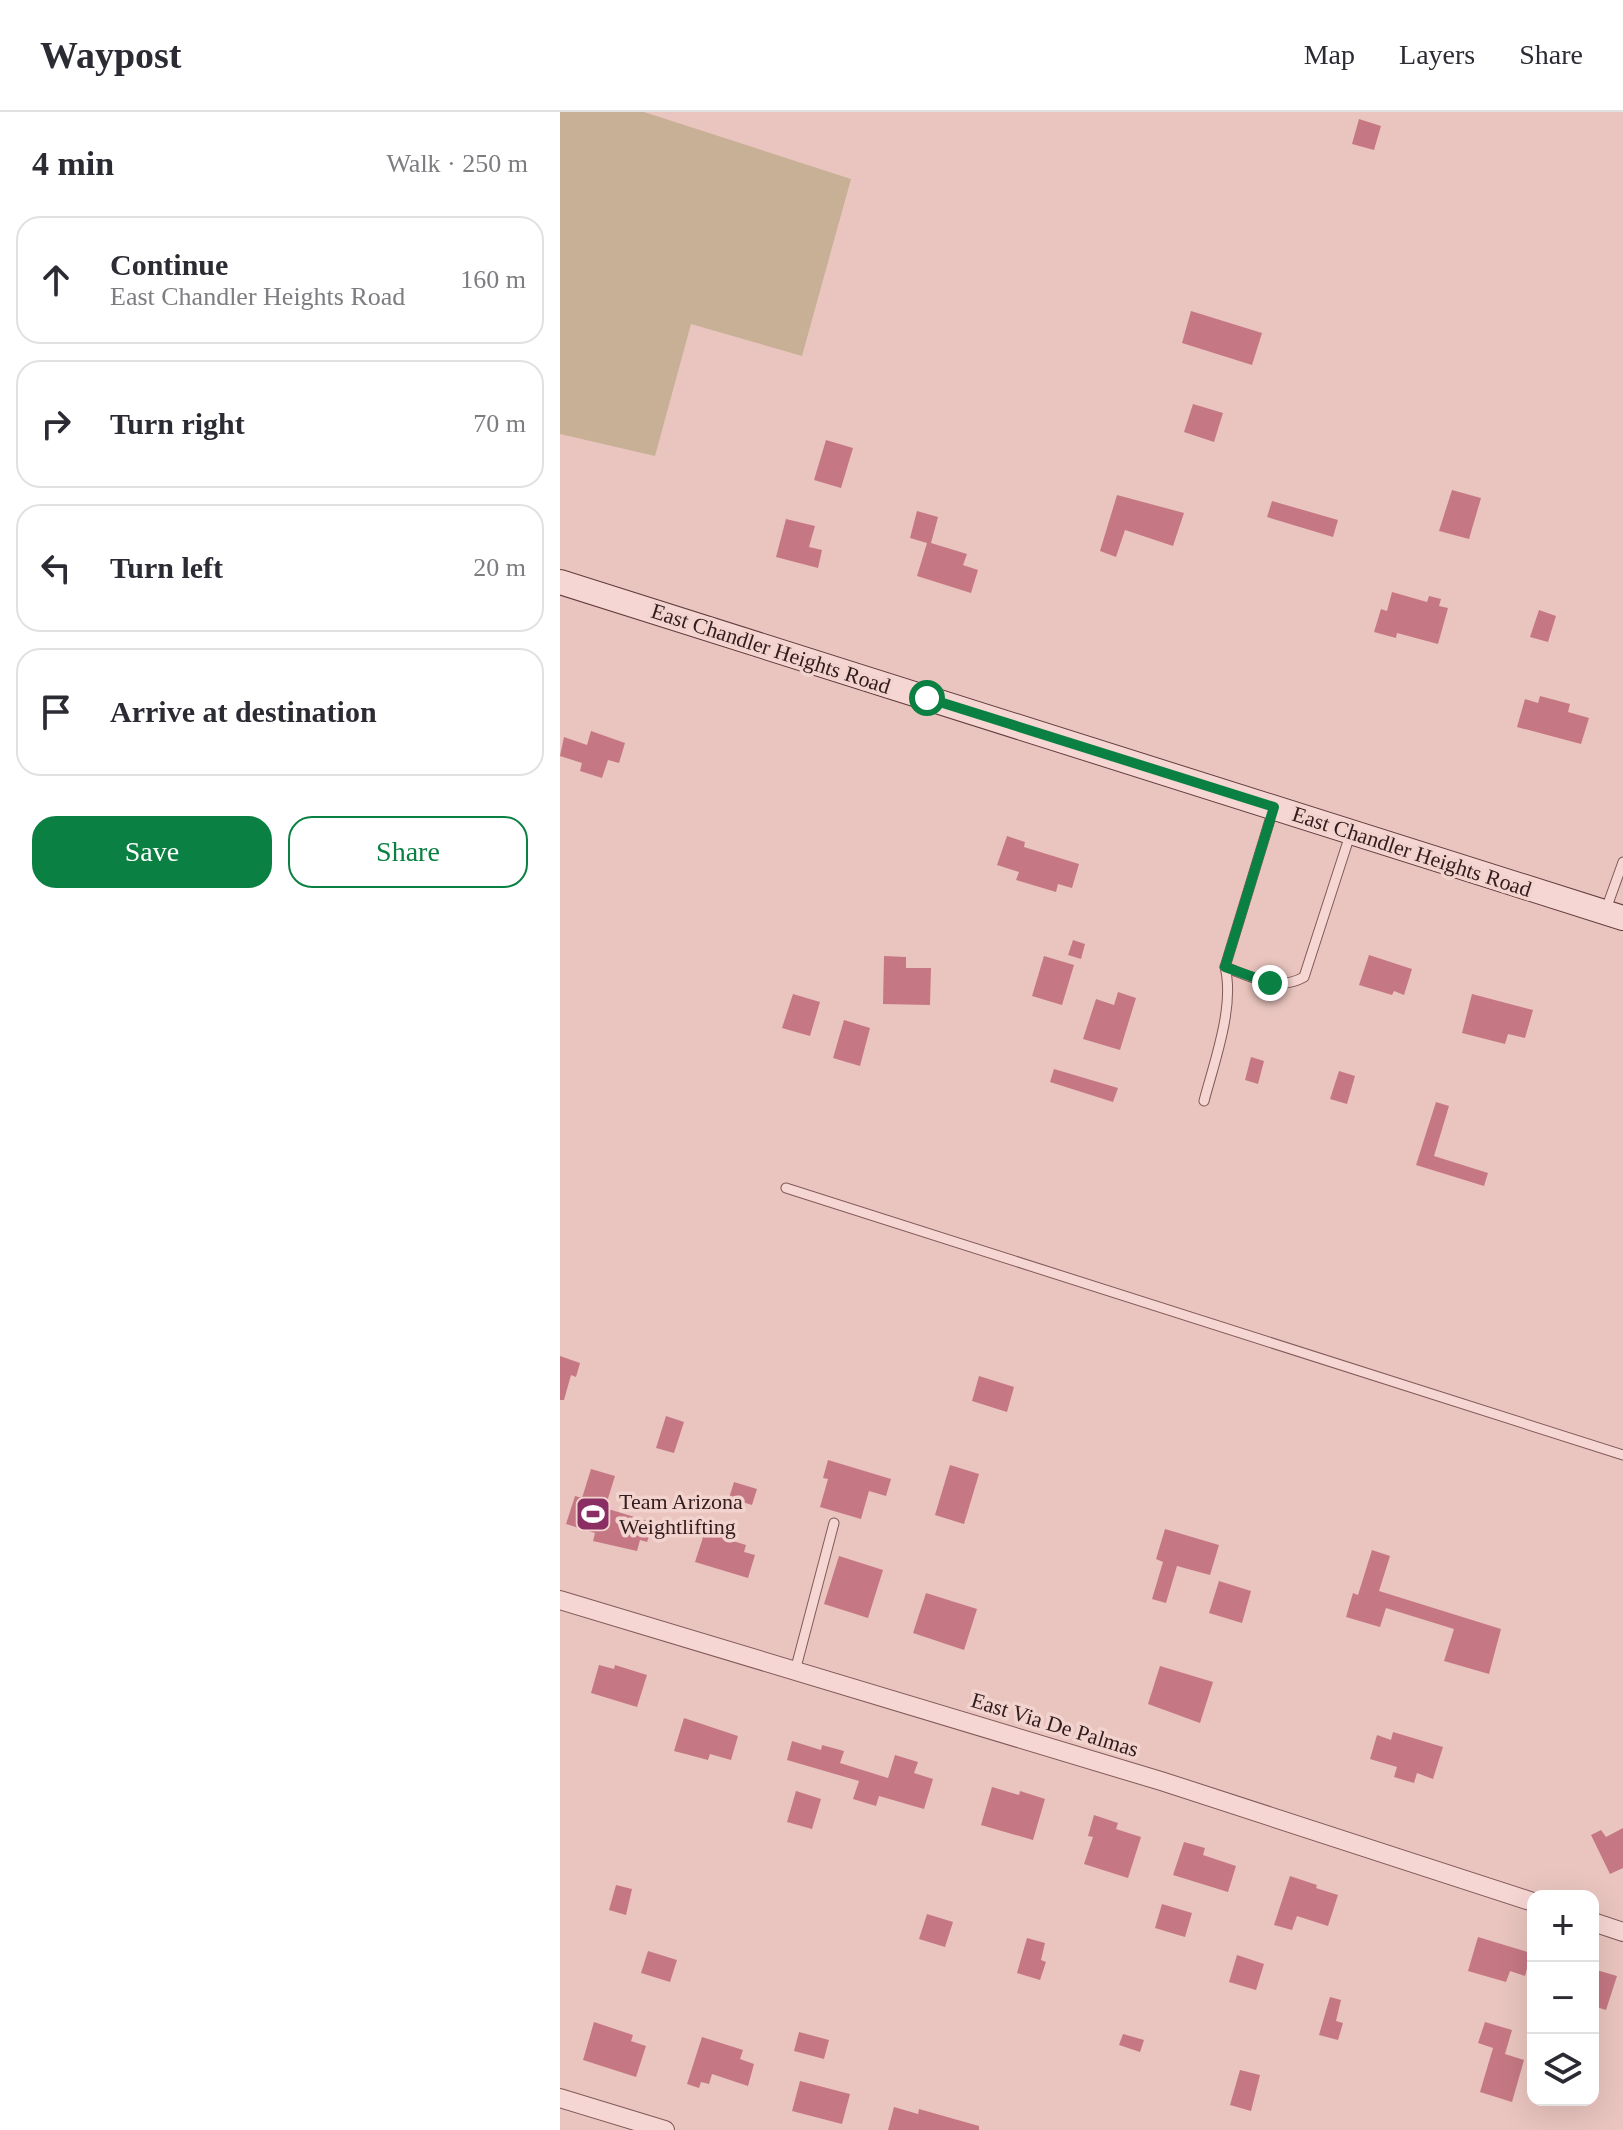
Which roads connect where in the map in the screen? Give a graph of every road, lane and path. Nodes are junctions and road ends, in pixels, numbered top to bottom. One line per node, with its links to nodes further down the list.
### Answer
1 (560, 582): 2 (main road, East Chandler Heights Road)
2 (1274, 807): 3 (main road, East Chandler Heights Road); 6 (lane)
3 (1351, 831): 5 (main road, East Chandler Heights Road); 6 (lane)
4 (1623, 862): 5 (lane)
5 (1614, 915)
6 (1225, 967): 7 (lane)
7 (1204, 1101)
8 (786, 1188): 9 (lane)
9 (1623, 1455)
10 (834, 1523): 12 (lane)
11 (560, 1600): 12 (street, East Via De Palmas)
12 (795, 1671): 13 (street, East Via De Palmas)
13 (1527, 1900)
14 (1599, 1924): 15 (street)
15 (1623, 1932)
16 (560, 2098): 17 (street)
17 (665, 2130)

